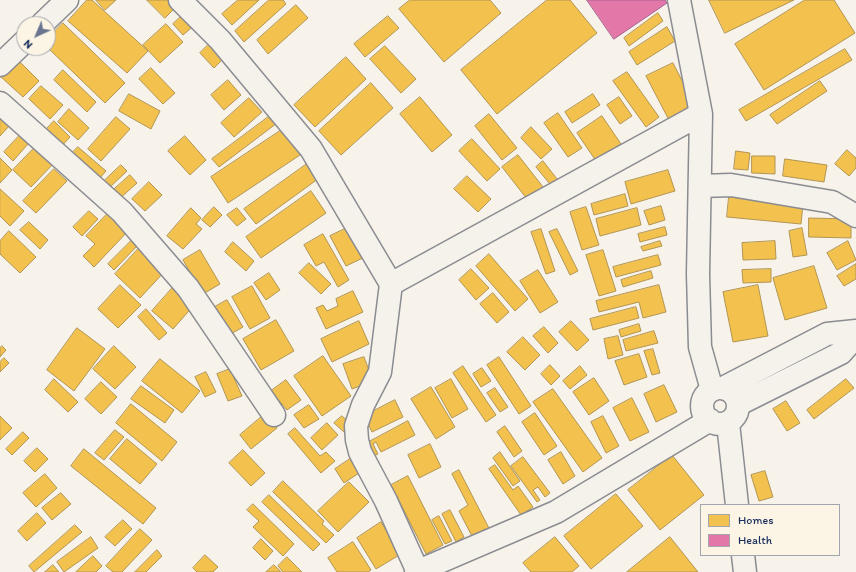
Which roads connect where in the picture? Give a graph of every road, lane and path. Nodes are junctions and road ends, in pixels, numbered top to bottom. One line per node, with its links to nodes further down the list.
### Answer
1 (67, 0): 4 (street)
2 (180, 0): 11 (street)
3 (679, 0): 8 (street)
4 (50, 16)
5 (16, 50): 6 (street)
6 (0, 65)
7 (0, 103): 15 (street)
8 (701, 114): 9 (street); 11 (street)
9 (700, 186): 10 (street); 14 (street)
10 (856, 216)
11 (391, 284): 19 (street)
12 (856, 331): 14 (street)
13 (856, 336): 16 (street)
14 (718, 389): 16 (street); 16 (street)
15 (274, 415)
16 (726, 416): 17 (street); 19 (street)
17 (737, 504)
18 (742, 556): 20 (street)
19 (417, 572)
20 (745, 572)

